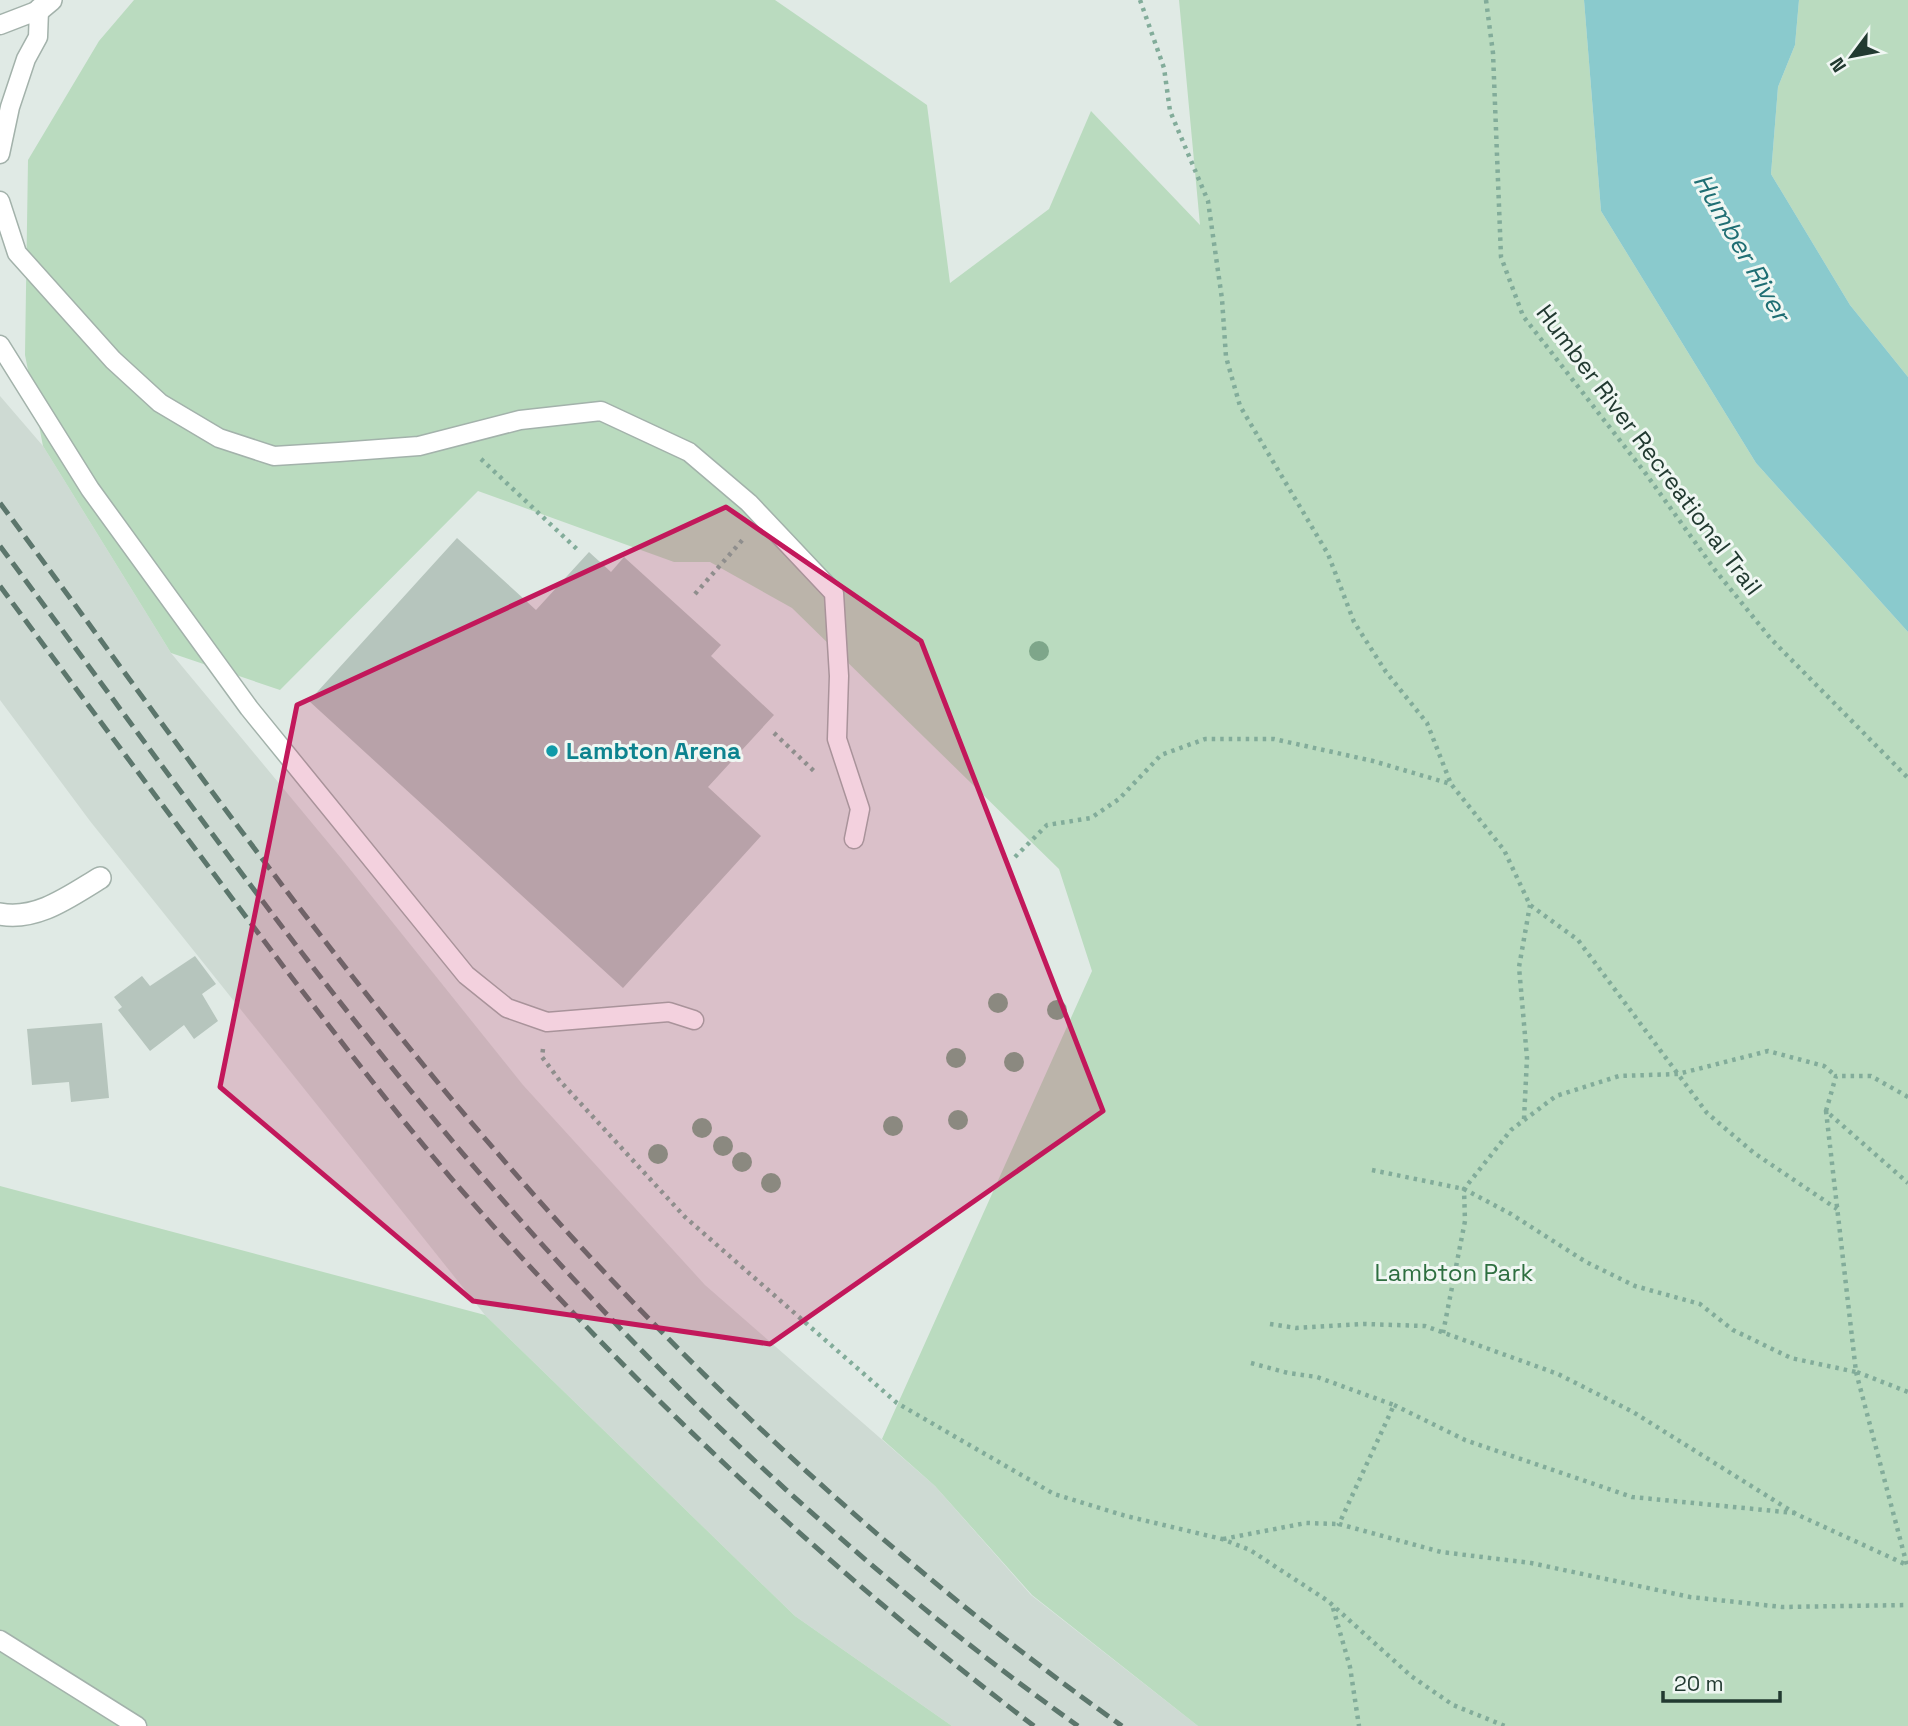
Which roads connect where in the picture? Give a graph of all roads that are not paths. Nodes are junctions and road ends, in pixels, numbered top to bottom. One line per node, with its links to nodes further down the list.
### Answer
1 (45, 5): 2 (lane); 3 (lane)
2 (0, 24)
3 (5, 108): 4 (lane)
4 (0, 154)
5 (0, 201): 7 (lane)
6 (0, 345): 10 (lane)
7 (854, 839)
8 (100, 878): 9 (street)
9 (0, 914)
10 (694, 1020)
11 (0, 1640): 12 (lane)
12 (137, 1726)

